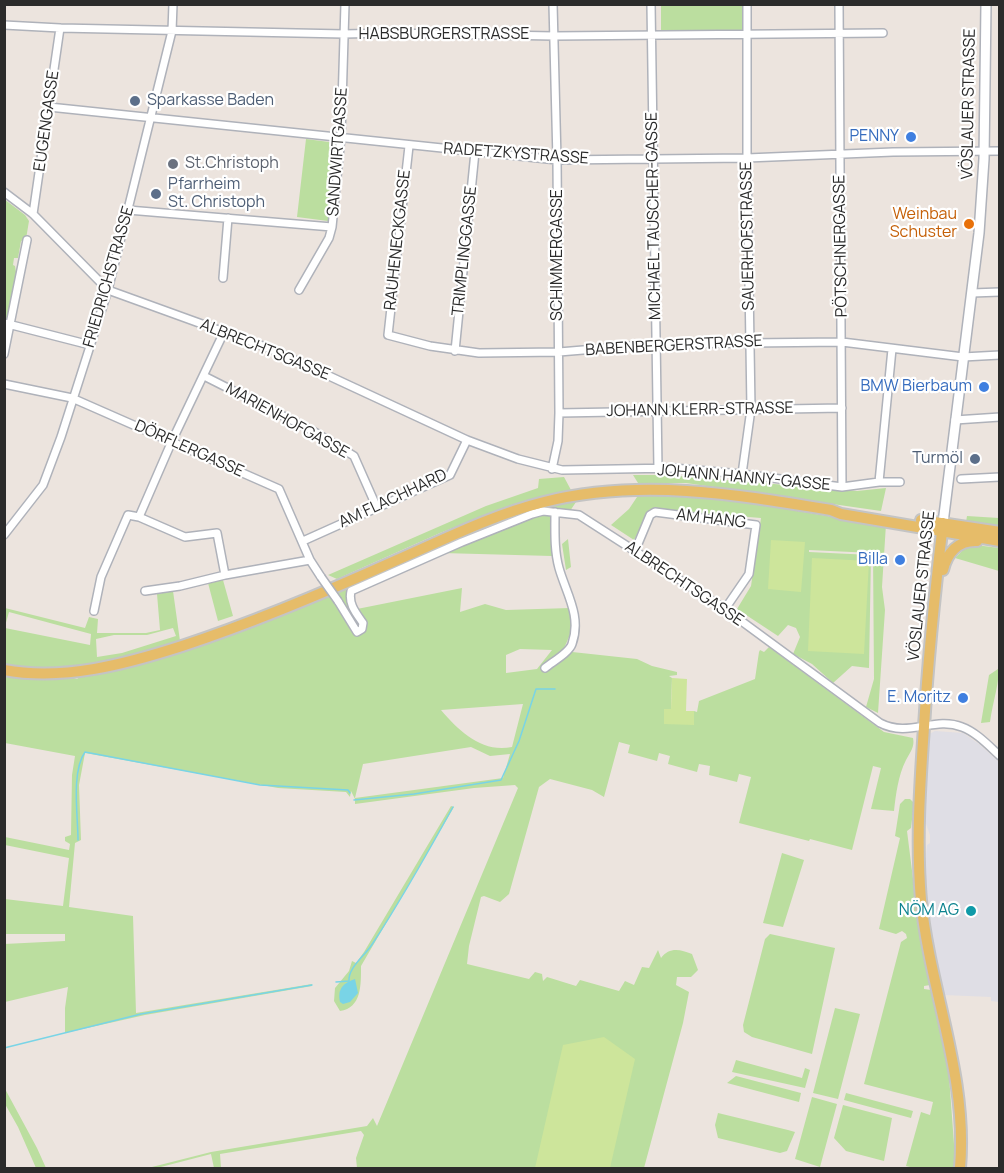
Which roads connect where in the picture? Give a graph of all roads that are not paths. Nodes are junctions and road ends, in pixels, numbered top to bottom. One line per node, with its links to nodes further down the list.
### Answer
1 (173, 4): 10 (street, FRIEDRICHSTRASSE)
2 (345, 4): 12 (street, SANDWIRTGASSE)
3 (553, 4): 16 (street, SCHIMMERGASSE)
4 (651, 4): 13 (street, MICHAEL TAUSCHER-GASSE)
5 (747, 4): 14 (street, SAUERHOFSTRASSE)
6 (839, 4): 15 (street, PÖTSCHNERGASSE)
7 (986, 4): 21 (street, VÖSLAUER STRASSE)
8 (4, 25): 9 (street, HABSBURGERSTRASSE)
9 (60, 28): 10 (street, HABSBURGERSTRASSE); 17 (street, EUGENGASSE)
10 (172, 31): 12 (street, HABSBURGERSTRASSE); 18 (street, FRIEDRICHSTRASSE)
11 (883, 33): 15 (street, HABSBURGERSTRASSE)
12 (344, 34): 16 (street, HABSBURGERSTRASSE); 19 (street, SANDWIRTGASSE)
13 (652, 34): 14 (street, HABSBURGERSTRASSE); 16 (street, HABSBURGERSTRASSE); 25 (street, MICHAEL TAUSCHER-GASSE)
14 (746, 34): 15 (street, HABSBURGERSTRASSE); 26 (street, SAUERHOFSTRASSE)
15 (838, 34): 24 (street, PÖTSCHNERGASSE)
16 (554, 36): 27 (street, SCHIMMERGASSE)
17 (50, 107): 18 (street, RADETZKYSTRASSE); 30 (street, EUGENGASSE)
18 (150, 117): 19 (street, RADETZKYSTRASSE); 29 (street, FRIEDRICHSTRASSE)
19 (341, 136): 20 (street, RADETZKYSTRASSE); 32 (street, SANDWIRTGASSE)
20 (409, 146): 23 (street, RADETZKYSTRASSE); 41 (street, RAUHENECKGASSE)
21 (984, 151): 22 (street, RADETZKYSTRASSE); 24 (street, RADETZKYSTRASSE); 38 (street, VÖSLAUER STRASSE)
22 (999, 151)
23 (476, 152): 27 (street, RADETZKYSTRASSE); 47 (street, TRIMPLINGGASSE)
24 (839, 154): 26 (street, RADETZKYSTRASSE); 43 (street, PÖTSCHNERGASSE)
25 (653, 158): 26 (street, RADETZKYSTRASSE); 27 (street, RADETZKYSTRASSE); 44 (street, MICHAEL TAUSCHER-GASSE)
26 (747, 158): 42 (street, SAUERHOFSTRASSE)
27 (557, 160): 48 (street, SCHIMMERGASSE)
28 (4, 192): 30 (street, ALBRECHTSGASSE)
29 (129, 210): 31 (street); 35 (street, FRIEDRICHSTRASSE)
30 (33, 214): 35 (street, ALBRECHTSGASSE)
31 (228, 218): 32 (street); 34 (street)
32 (332, 227): 36 (street, SANDWIRTGASSE)
33 (27, 240): 39 (street)
34 (224, 278)
35 (108, 290): 40 (street, ALBRECHTSGASSE); 45 (street, FRIEDRICHSTRASSE)
36 (299, 290)
37 (999, 292): 38 (street)
38 (972, 293): 51 (street, VÖSLAUER STRASSE)
39 (8, 324): 45 (street); 49 (street)
40 (224, 332): 52 (street); 61 (street, ALBRECHTSGASSE)
41 (388, 335): 47 (street, BABENBERGERSTRASSE)
42 (750, 342): 43 (street, BABENBERGERSTRASSE); 44 (street, BABENBERGERSTRASSE); 56 (street, SAUERHOFSTRASSE)
43 (842, 342): 46 (street, BABENBERGERSTRASSE); 55 (street, PÖTSCHNERGASSE)
44 (655, 344): 48 (street, BABENBERGERSTRASSE); 57 (street, MICHAEL TAUSCHER-GASSE)
45 (90, 345): 54 (street, FRIEDRICHSTRASSE)
46 (892, 349): 51 (street, BABENBERGERSTRASSE); 68 (street)
47 (455, 351): 48 (street, BABENBERGERSTRASSE)
48 (559, 352): 58 (street, SCHIMMERGASSE)
49 (4, 354)
50 (999, 355): 51 (street, BABENBERGERSTRASSE)
51 (963, 357): 60 (street, VÖSLAUER STRASSE)
52 (204, 376): 62 (street); 71 (street, MARIENHOFGASSE)
53 (4, 384): 54 (street, DÖRFLERGASSE)
54 (72, 398): 62 (street, DÖRFLERGASSE); 76 (street, FRIEDRICHSTRASSE)
55 (842, 408): 56 (street, JOHANN KLERR-STRASSE); 70 (street, PÖTSCHNERGASSE)
56 (751, 409): 57 (street, JOHANN KLERR-STRASSE); 65 (street, SAUERHOFSTRASSE)
57 (657, 410): 58 (street, JOHANN KLERR-STRASSE); 64 (street, MICHAEL TAUSCHER-GASSE)
58 (559, 413): 63 (street, SCHIMMERGASSE)
59 (999, 417): 60 (street)
60 (956, 420): 74 (street, VÖSLAUER STRASSE)
61 (466, 440): 63 (street, ALBRECHTSGASSE); 71 (street, AM FLACHHARD)
62 (172, 441): 73 (street); 77 (street, DÖRFLERGASSE)
63 (552, 469): 64 (street, JOHANN HANNY-GASSE)
64 (658, 469): 65 (street, JOHANN HANNY-GASSE)
65 (742, 474): 70 (street, JOHANN HANNY-GASSE)
66 (999, 477): 67 (street)
67 (961, 479)
68 (879, 482): 69 (street, JOHANN HANNY-GASSE); 70 (street, JOHANN HANNY-GASSE)
69 (900, 482)
70 (842, 487)
71 (377, 508): 77 (street, AM FLACHHARD)
72 (555, 512): 79 (street, ALBRECHTSGASSE); 84 (street, ALBRECHTSGASSE); 87 (street)
73 (140, 517): 81 (street); 86 (street)
74 (943, 527): 75 (main road); 78 (main road); 82 (main road, VÖSLAUER STRASSE); 88 (main road)
75 (999, 532)
76 (4, 535)
77 (303, 541): 80 (street, DÖRFLERGASSE)
78 (999, 542): 82 (main road)
79 (635, 551): 85 (street, ALBRECHTSGASSE); 85 (street, AM HANG)
80 (310, 560): 81 (street); 84 (street, DÖRFLERGASSE, bridge)
81 (225, 575): 83 (street)
82 (935, 590): 89 (main road, VÖSLAUER STRASSE)
83 (145, 591)
84 (338, 601)
85 (725, 609): 89 (street, ALBRECHTSGASSE)
86 (94, 611)
87 (544, 668)
88 (4, 670)
89 (924, 727): 90 (street, ALBRECHTSGASSE); 91 (main road, VÖSLAUER STRASSE)
90 (999, 756)
91 (960, 1168)

